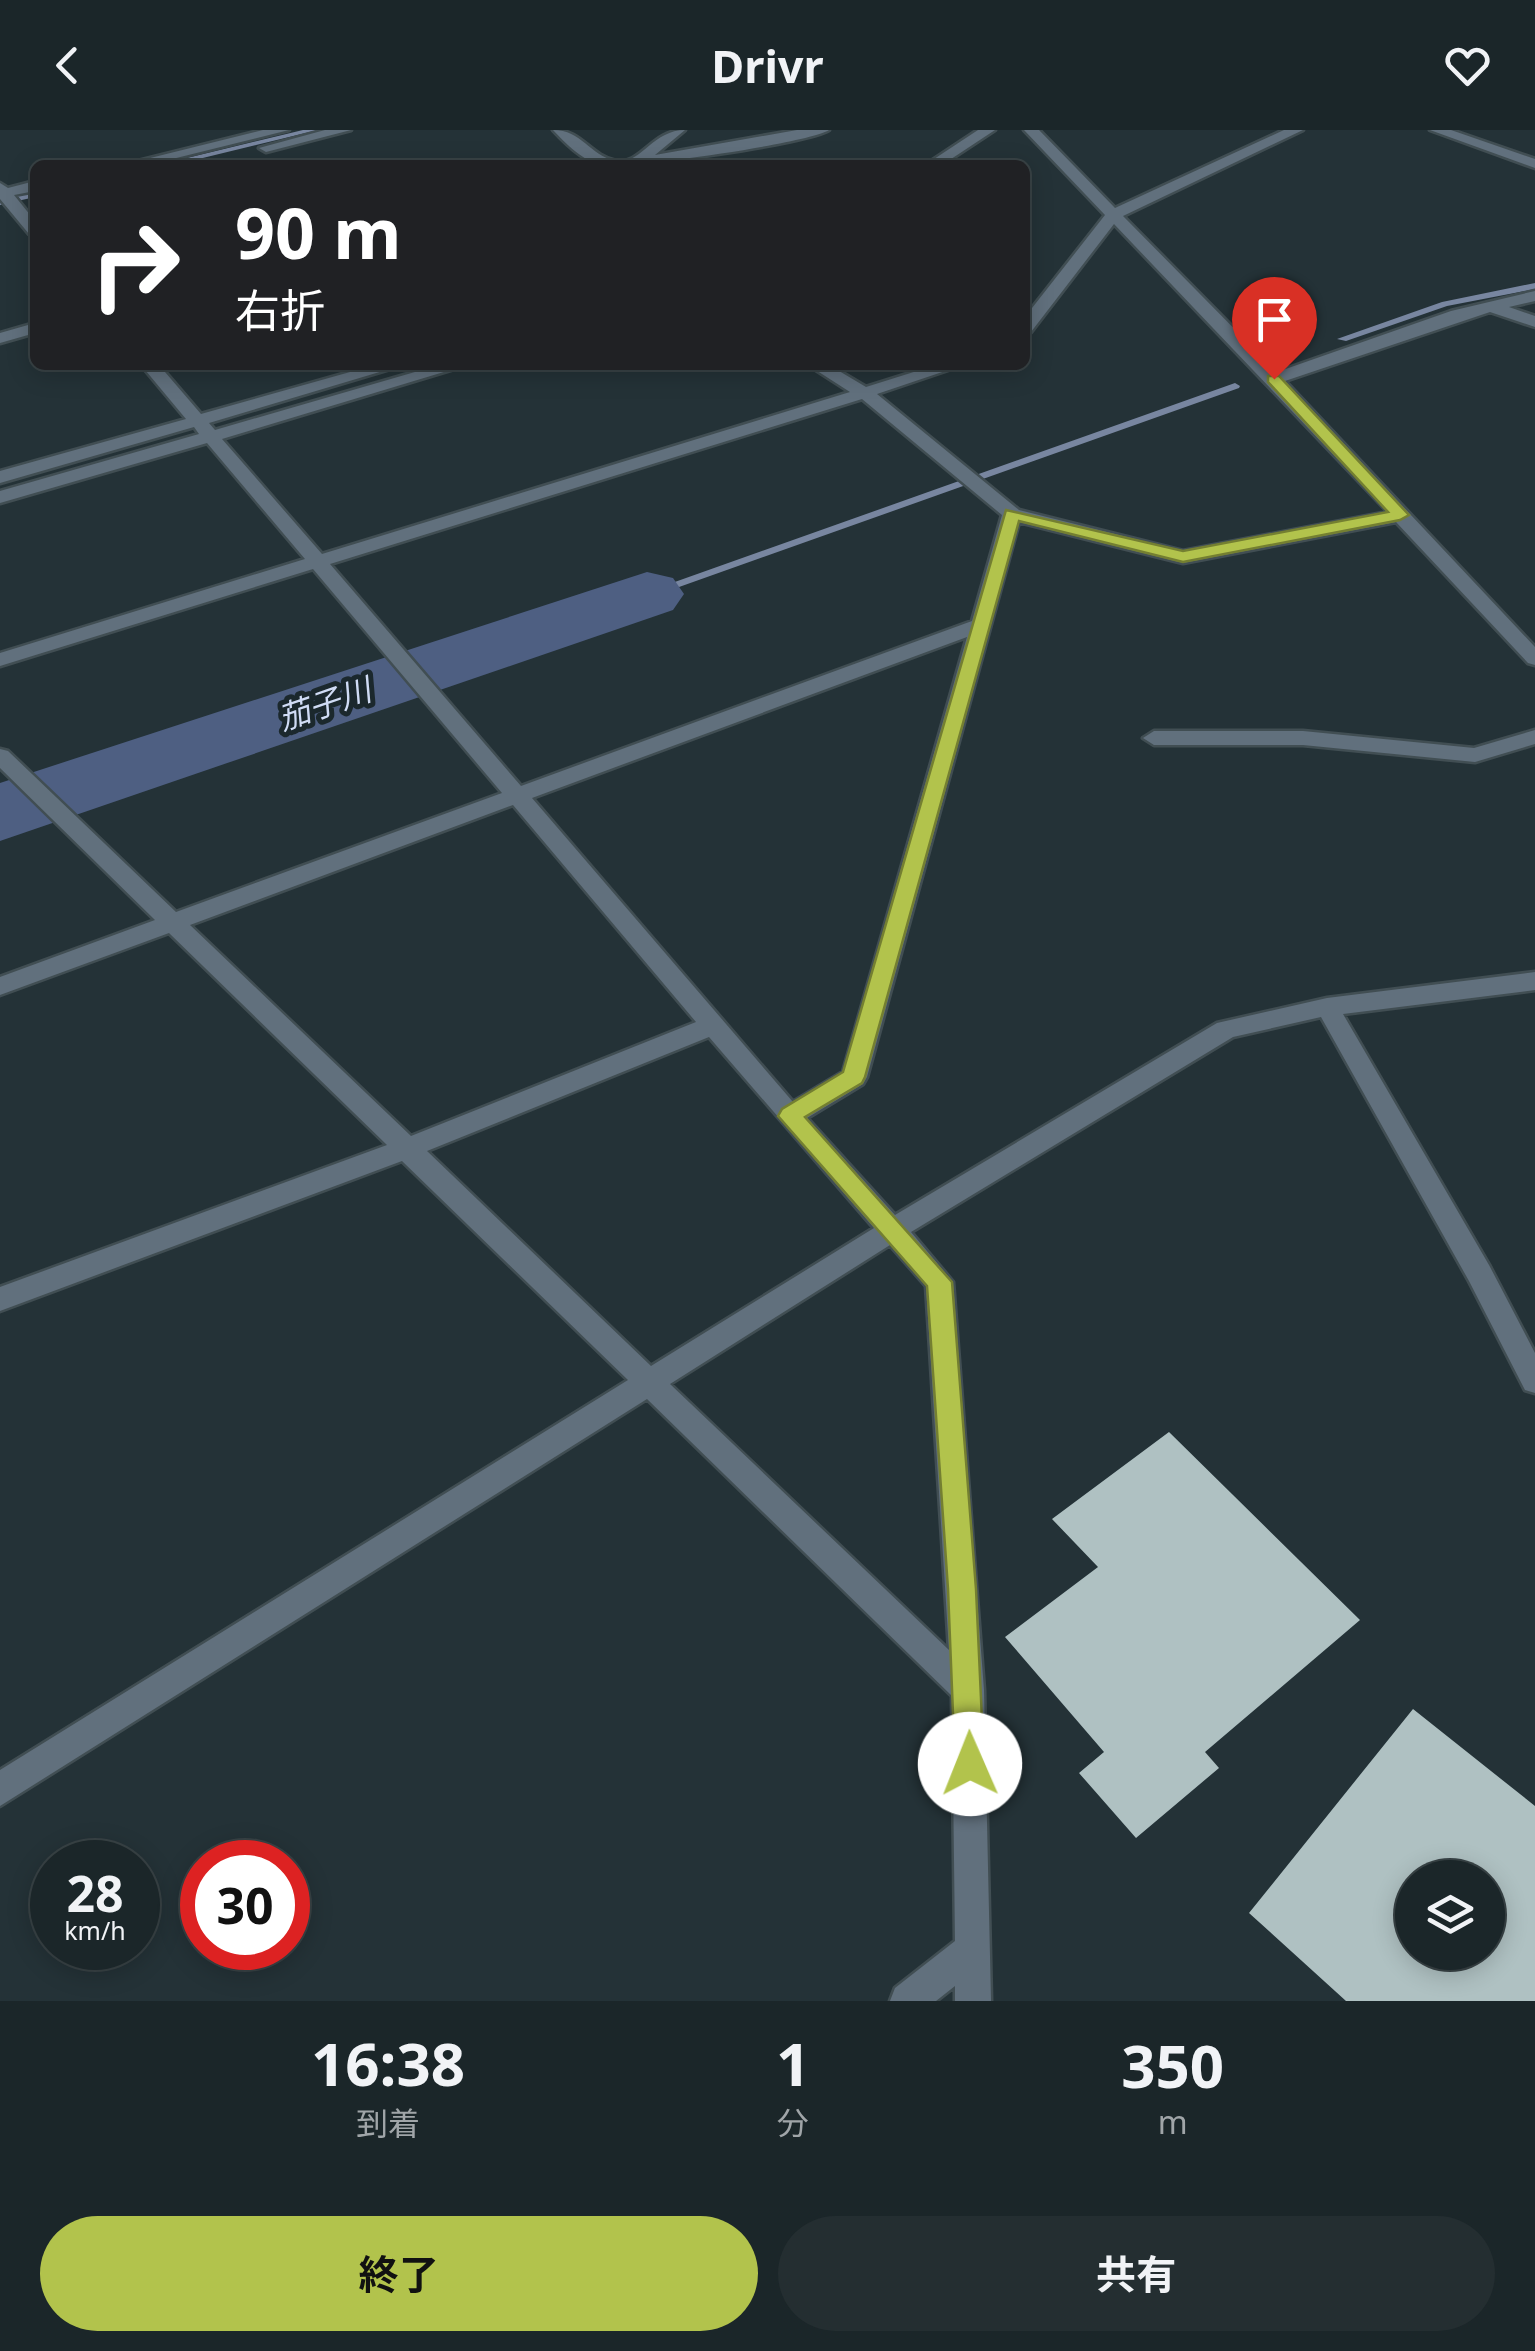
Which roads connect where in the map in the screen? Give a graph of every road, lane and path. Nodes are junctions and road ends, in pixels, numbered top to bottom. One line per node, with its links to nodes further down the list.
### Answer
1 (282, 130): 11 (street)
2 (344, 130): 12 (street)
3 (560, 130): 13 (street)
4 (678, 130): 10 (street)
5 (822, 130): 10 (street)
6 (988, 130): 15 (street)
7 (1031, 130): 20 (street)
8 (1296, 130): 20 (street)
9 (1437, 130): 16 (street)
10 (641, 159): 14 (street)
11 (151, 160)
12 (215, 160)
13 (601, 160)
14 (638, 160)
15 (940, 160)
16 (1535, 164)
17 (30, 188): 18 (street)
18 (5, 199): 19 (street); 21 (street)
19 (30, 202)
20 (1114, 214): 24 (street); 33 (street)
21 (30, 225)
22 (1535, 296): 23 (street)
23 (1492, 307): 25 (street); 33 (street)
24 (1030, 322)
25 (1535, 322)
26 (30, 329): 27 (street)
27 (0, 338)
28 (154, 370): 35 (street)
29 (379, 370): 35 (street)
30 (439, 370): 35 (street)
31 (826, 370): 34 (street)
32 (938, 370): 34 (street)
33 (1274, 379): 39 (street)
34 (865, 393): 38 (street); 40 (street)
35 (205, 430): 36 (street); 37 (street); 40 (street)
36 (0, 477)
37 (0, 497)
38 (1012, 514): 39 (street); 41 (street)
39 (1400, 515): 42 (street)
40 (322, 563): 43 (street); 47 (street)
41 (981, 625): 47 (street); 53 (street)
42 (1535, 659)
43 (0, 660)
44 (1535, 737): 45 (street)
45 (1154, 738)
46 (0, 756): 48 (street)
47 (519, 796): 48 (street); 52 (street)
48 (174, 923): 50 (street); 54 (street)
49 (1535, 981): 51 (street)
50 (0, 986)
51 (1327, 1007): 55 (street); 58 (street)
52 (714, 1025): 53 (street); 54 (street)
53 (790, 1116): 55 (street)
54 (408, 1148): 56 (street); 57 (street)
55 (892, 1230): 57 (street); 59 (street)
56 (0, 1299)
57 (651, 1380): 59 (street); 60 (street)
58 (1535, 1381)
59 (968, 1690): 61 (street)
60 (0, 1789)
61 (973, 1949): 62 (street); 63 (street)
62 (908, 2001)
63 (973, 2001)

